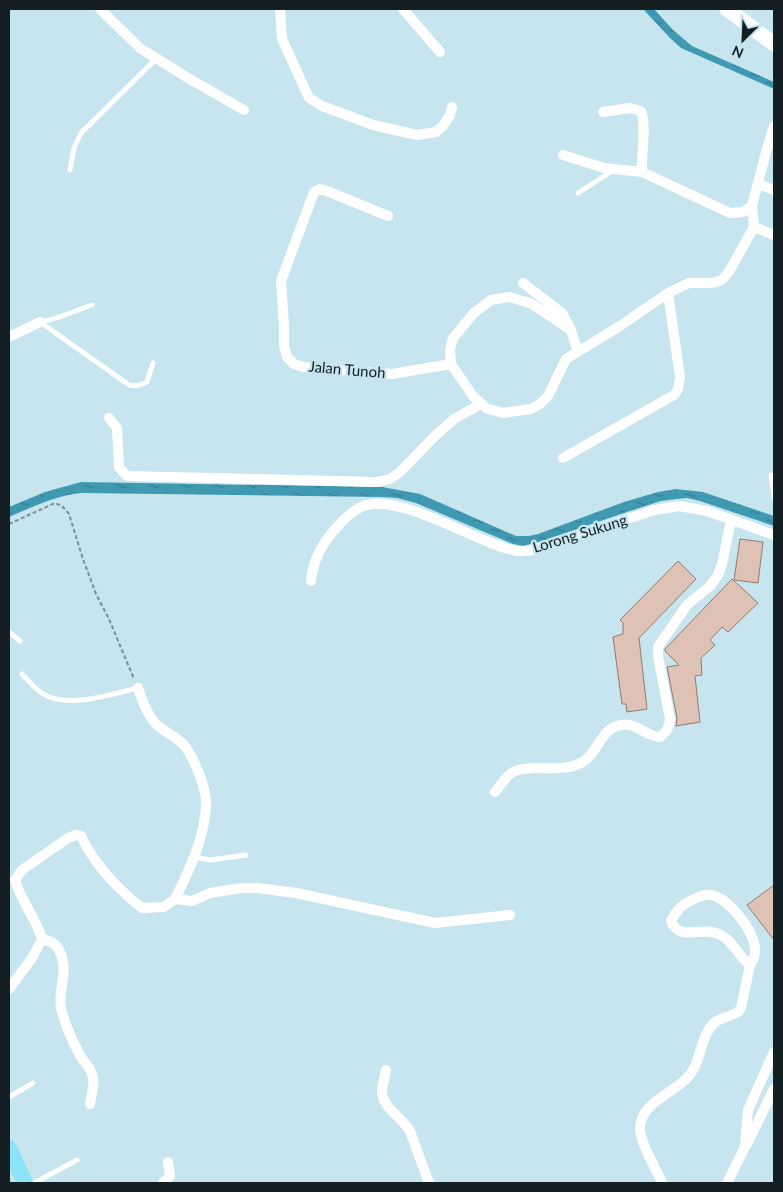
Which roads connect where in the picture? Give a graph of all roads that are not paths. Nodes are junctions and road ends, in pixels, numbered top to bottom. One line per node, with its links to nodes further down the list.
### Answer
1 (100, 9): 7 (street)
2 (280, 9): 8 (street)
3 (403, 9): 6 (street)
4 (733, 11): 5 (main road)
5 (774, 44)
6 (440, 52)
7 (156, 59): 9 (street); 14 (lane)
8 (452, 106)
9 (244, 110)
10 (602, 112): 15 (street)
11 (774, 126): 16 (street)
12 (563, 155): 13 (street)
13 (614, 169): 15 (street); 18 (lane)
14 (70, 170)
15 (642, 172): 19 (street)
16 (758, 184): 17 (street); 19 (street)
17 (774, 190)
18 (578, 193)
19 (752, 206): 21 (street)
20 (388, 216): 31 (street, Jalan Tunoh)
21 (754, 227): 22 (street); 24 (street)
22 (774, 235)
23 (523, 283): 27 (street)
24 (668, 293): 29 (street); 34 (street)
25 (92, 305): 26 (lane)
26 (40, 322): 28 (street); 30 (lane)
27 (571, 330): 29 (street); 31 (street)
28 (9, 337)
29 (578, 352): 32 (street)
30 (153, 363)
31 (451, 364): 32 (street)
32 (481, 404): 33 (street)
33 (109, 418)
34 (563, 458)
35 (770, 475): 36 (lane)
36 (774, 498)
37 (731, 520): 38 (street, Lorong Sukung); 39 (street, Lorong Sukung); 44 (street)
38 (774, 535)
39 (311, 581)
40 (9, 632): 41 (lane)
41 (20, 641)
42 (22, 674): 43 (lane)
43 (138, 688): 46 (street)
44 (495, 792)
45 (246, 855): 46 (lane)
46 (194, 857): 48 (street)
47 (12, 881): 48 (street); 50 (street)
48 (175, 899): 49 (street)
49 (510, 915)
50 (42, 939): 52 (street); 58 (street)
51 (750, 965): 51 (street); 67 (street)
52 (9, 989)
53 (774, 1052): 59 (street)
54 (386, 1070): 66 (street)
55 (33, 1083): 57 (lane)
56 (774, 1089): 59 (street)
57 (9, 1096)
58 (90, 1104)
59 (745, 1147): 68 (street)
60 (9, 1148): 63 (main road)
61 (77, 1160): 64 (lane)
62 (168, 1162): 65 (street)
63 (25, 1183)
64 (34, 1183)
65 (162, 1183)
66 (429, 1183)
67 (662, 1183)
68 (727, 1183)

